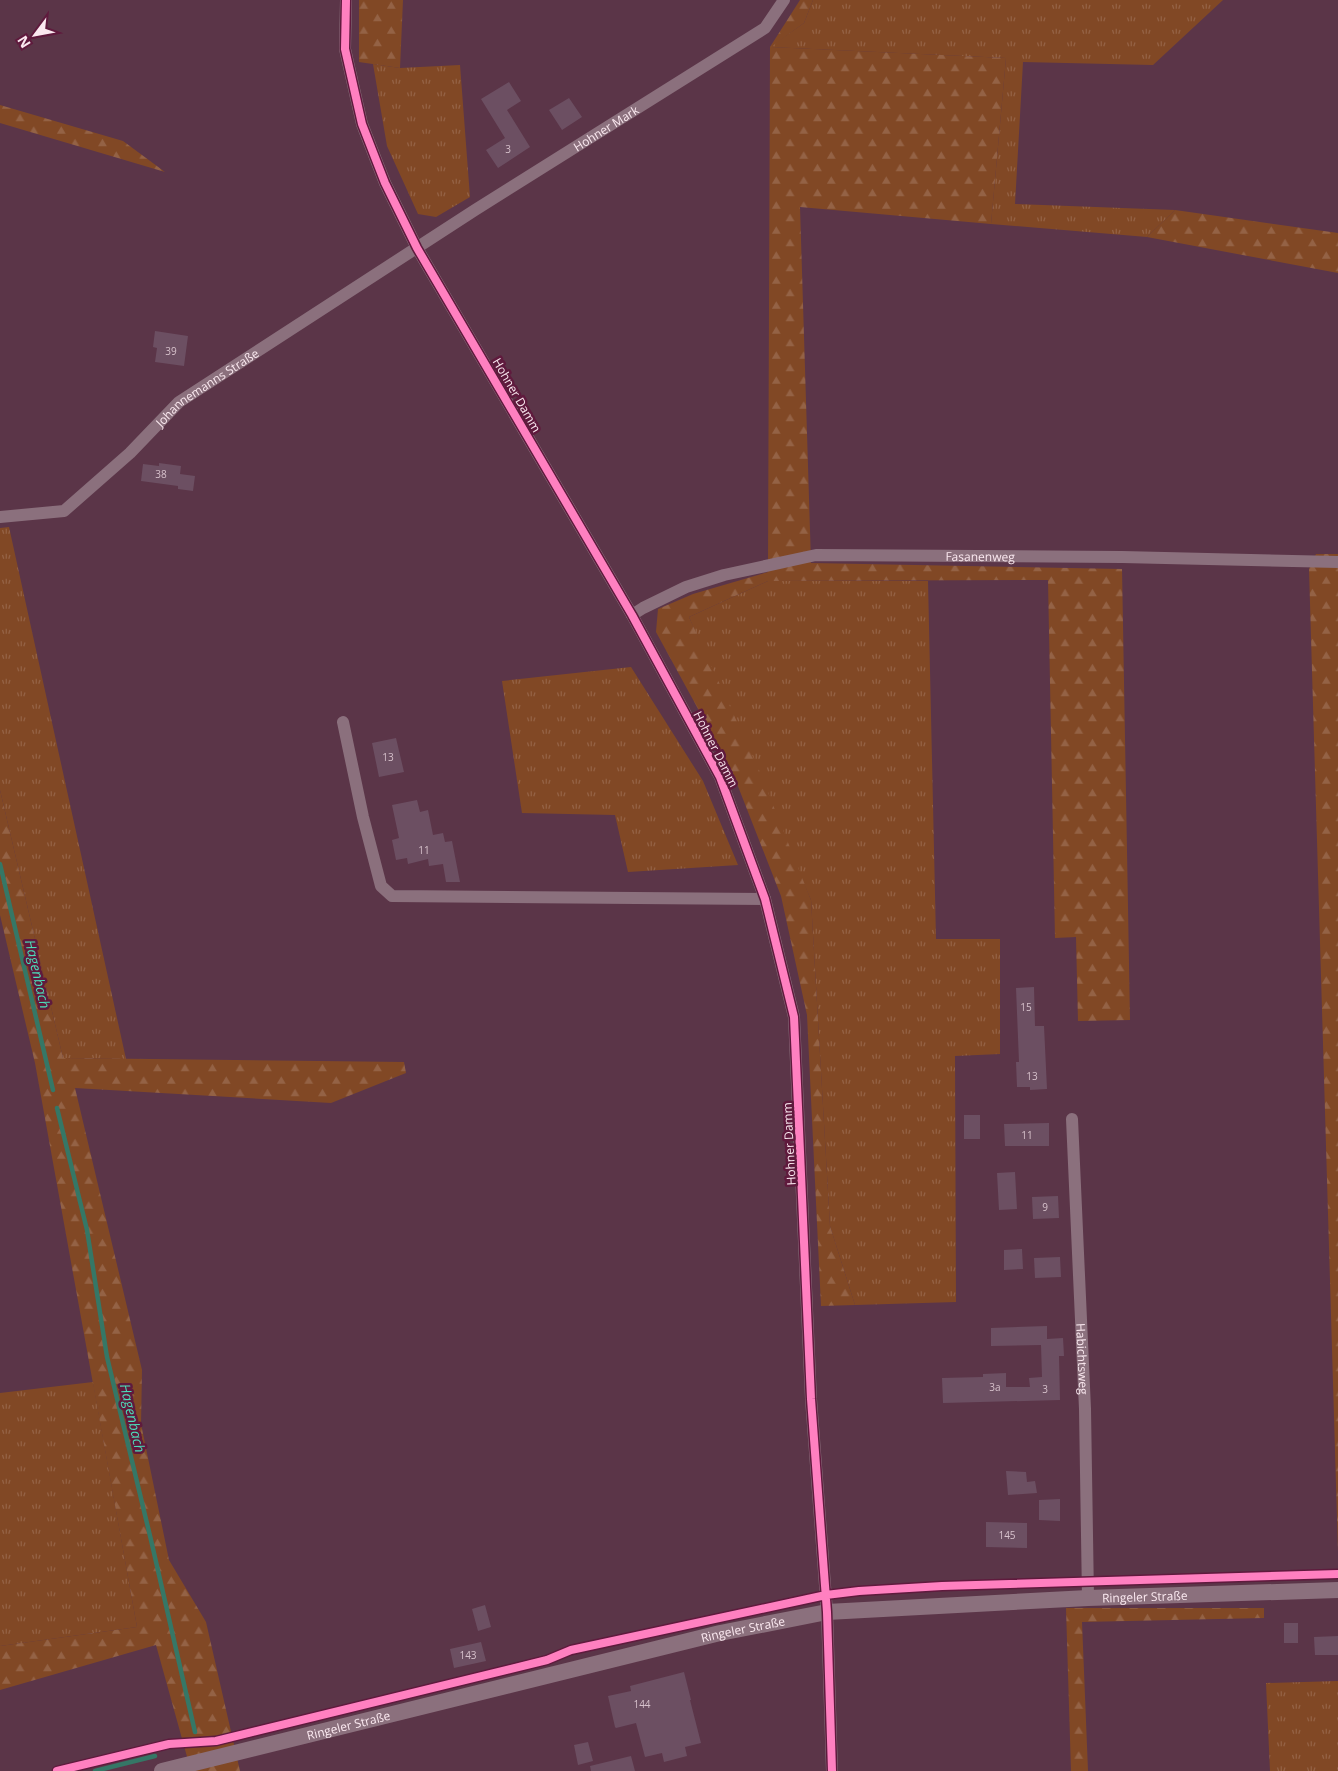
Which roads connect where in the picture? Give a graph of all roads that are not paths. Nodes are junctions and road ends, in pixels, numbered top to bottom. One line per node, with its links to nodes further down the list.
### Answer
1 (346, 0): 3 (street, Hohner Damm)
2 (784, 0): 3 (street, Hohner Mark)
3 (417, 248): 4 (street, Johannemanns Straße); 6 (street, Hohner Damm)
4 (0, 517)
5 (1338, 562): 6 (street, Fasanenweg)
6 (632, 615): 8 (street, Hohner Damm)
7 (343, 722): 8 (street)
8 (765, 899): 12 (street, Hohner Damm)
9 (1072, 1119): 11 (street, Habichtsweg)
10 (1338, 1590): 11 (street, Ringeler Straße)
11 (1088, 1598): 12 (street, Ringeler Straße)
12 (827, 1612): 13 (street, Ringeler Straße); 14 (street, Hohner Damm)
13 (162, 1771)
14 (832, 1771)

